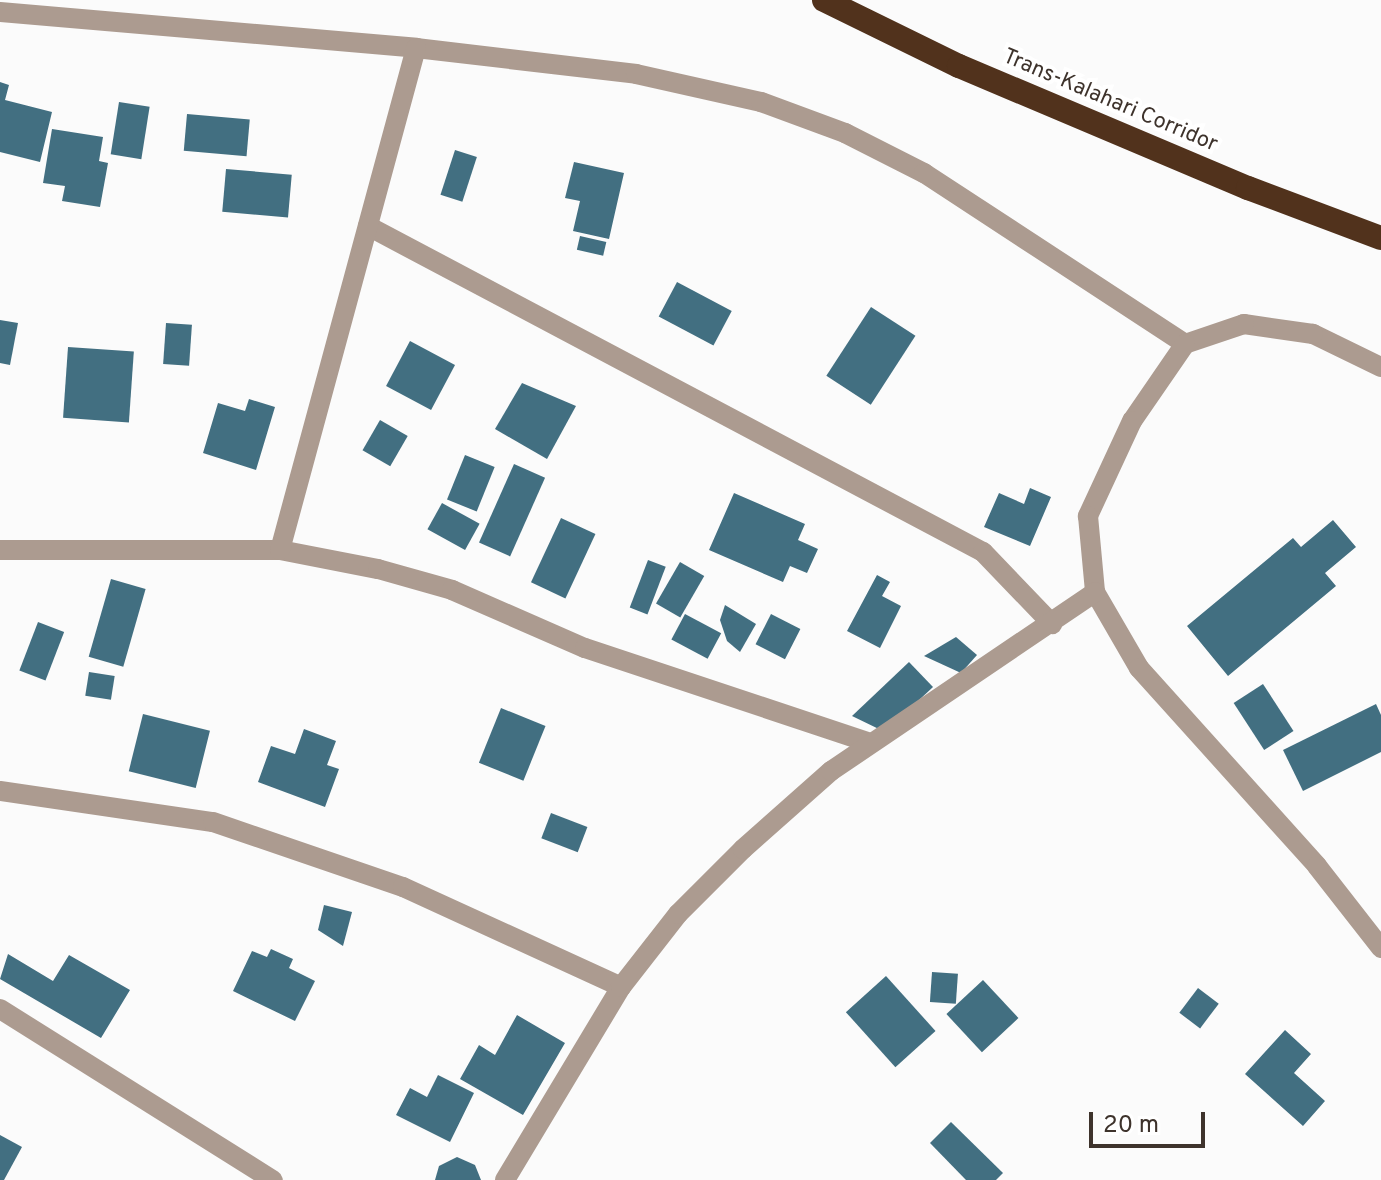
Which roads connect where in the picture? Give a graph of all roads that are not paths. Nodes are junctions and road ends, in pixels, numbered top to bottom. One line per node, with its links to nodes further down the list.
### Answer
1 (824, 0): 5 (highway, Trans-Kalahari Corridor)
2 (0, 12): 3 (street)
3 (416, 48): 4 (street); 6 (street)
4 (368, 226): 9 (street); 11 (street)
5 (1381, 238)
6 (1185, 344): 7 (street); 10 (street)
7 (1381, 367)
8 (0, 550): 9 (street)
9 (280, 550): 12 (street)
10 (1095, 592): 11 (street); 14 (street)
11 (1052, 624): 12 (street)
12 (870, 743): 15 (street)
13 (0, 791): 15 (street)
14 (1381, 948)
15 (621, 987): 18 (street)
16 (0, 1009): 17 (street)
17 (273, 1180)
18 (505, 1180)

